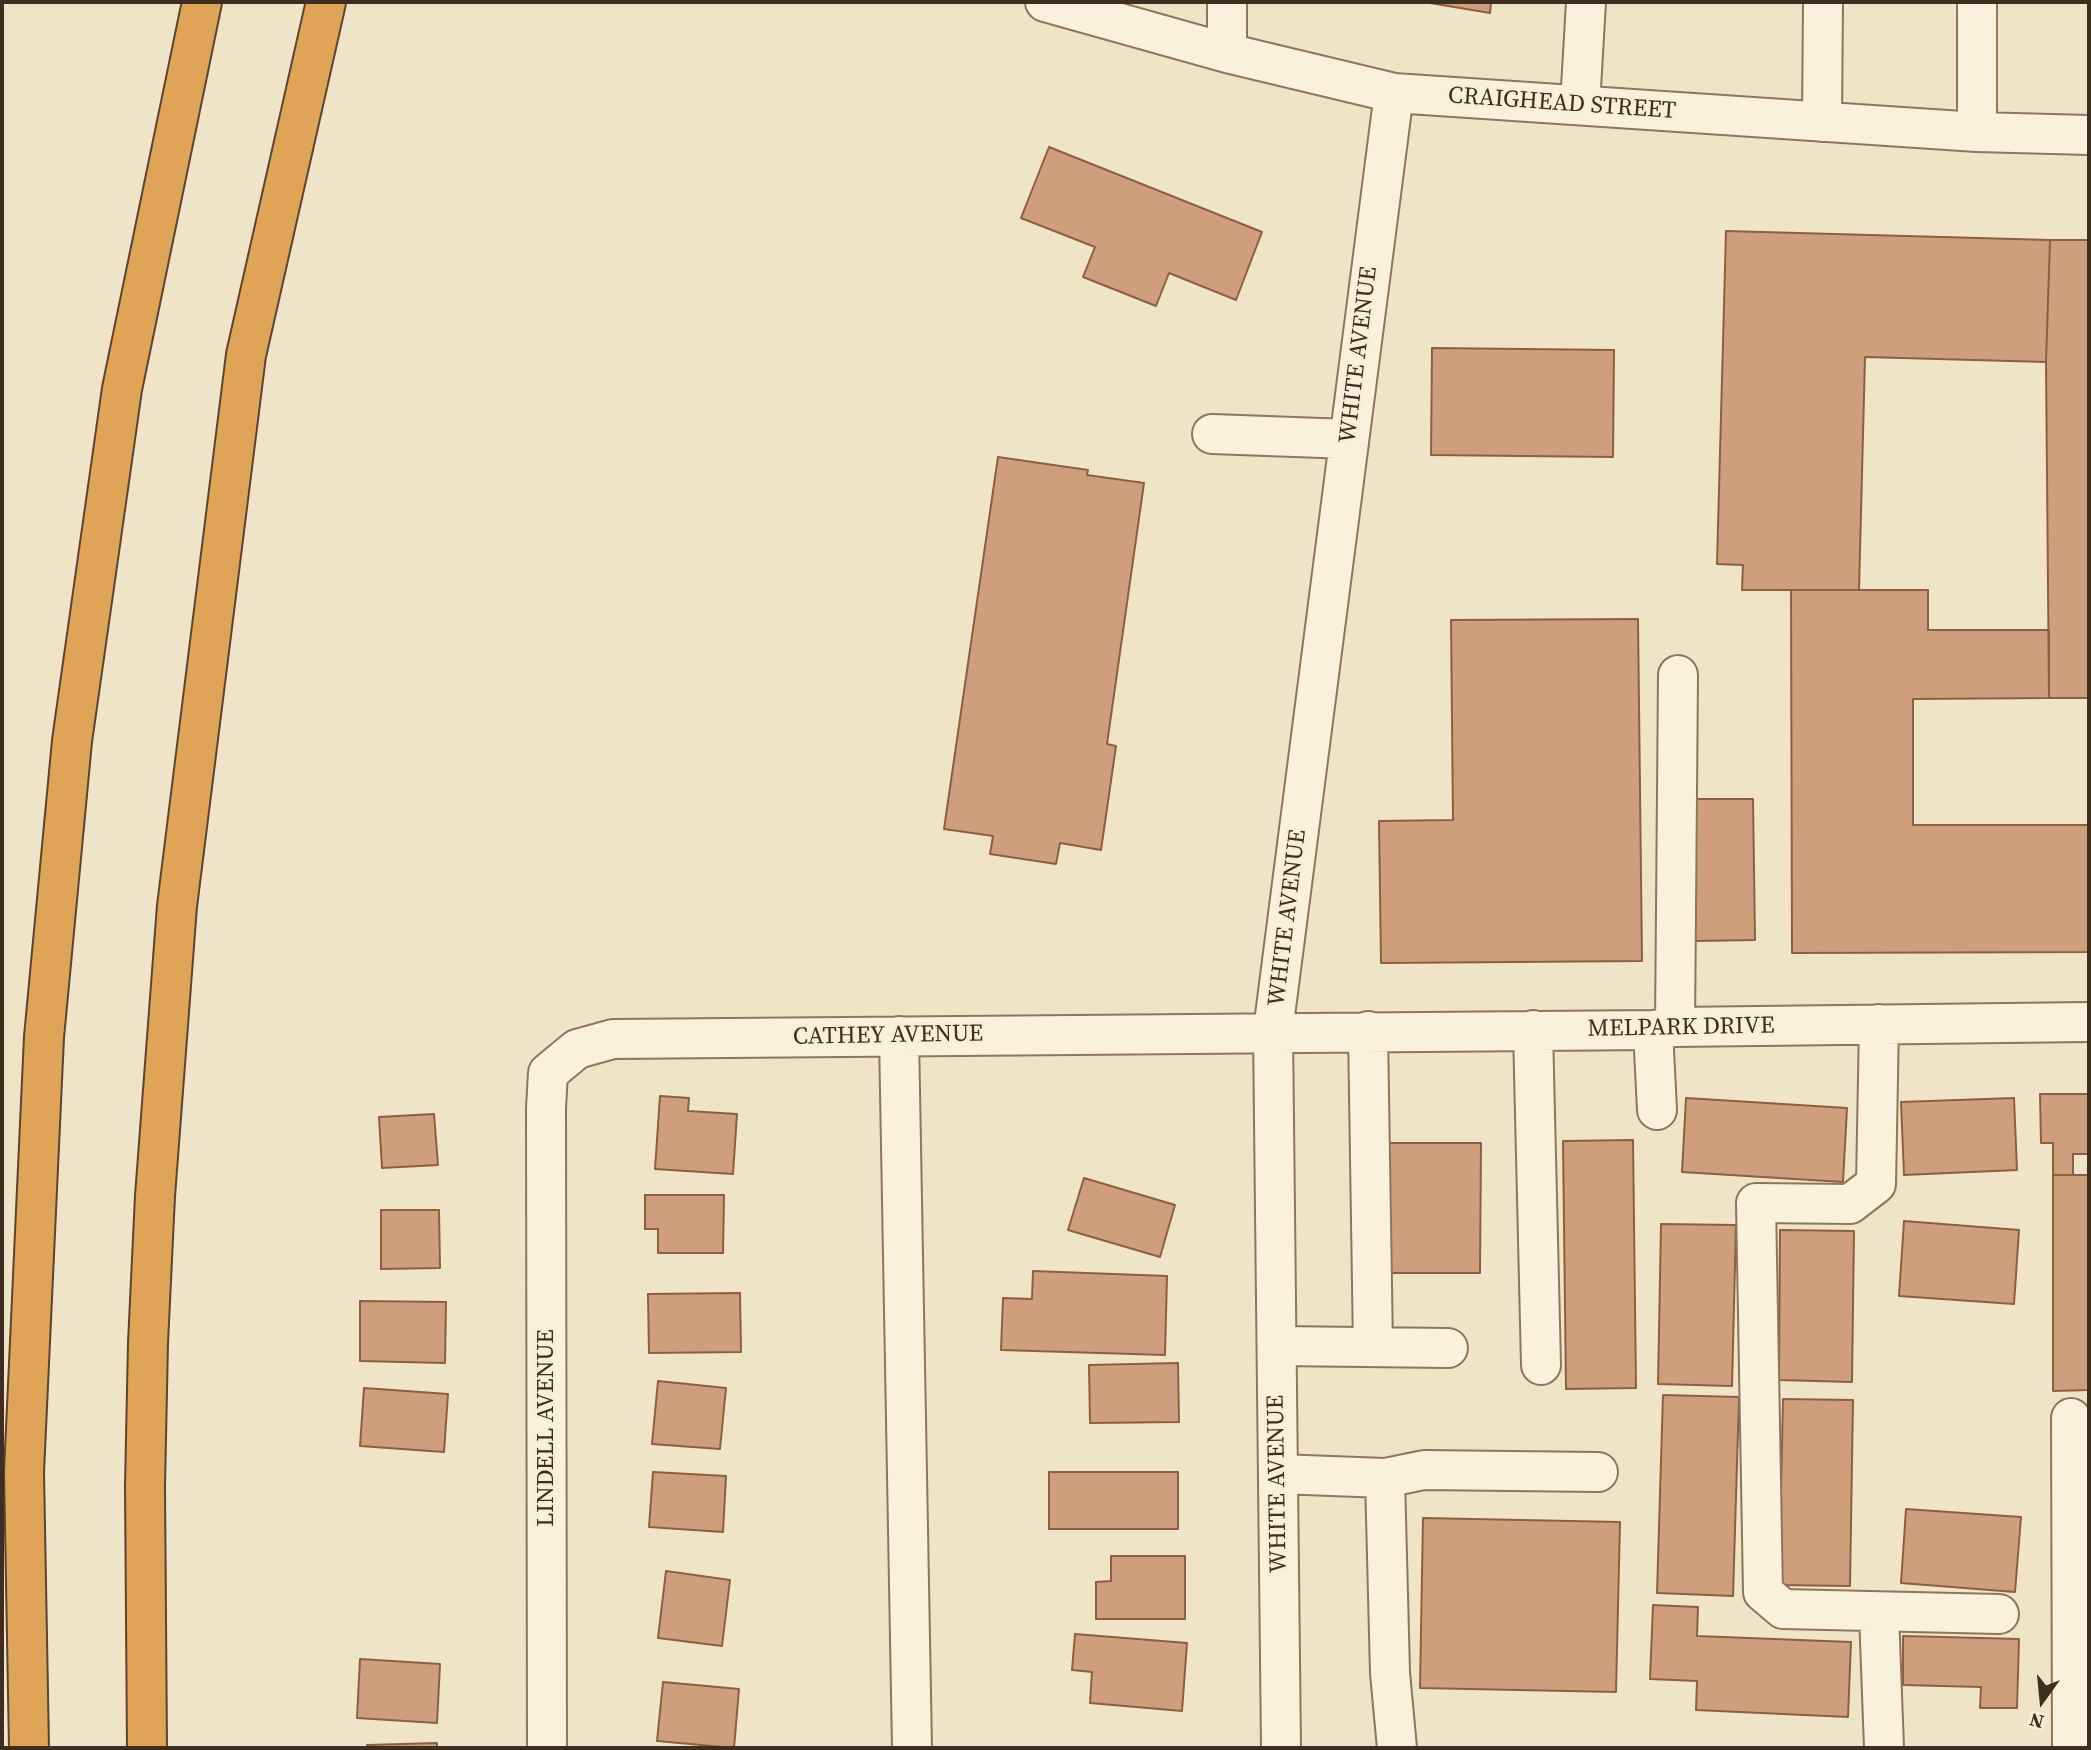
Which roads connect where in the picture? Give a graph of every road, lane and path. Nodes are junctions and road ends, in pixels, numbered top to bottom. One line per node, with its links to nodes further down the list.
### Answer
1 (202, 2): 36 (highway)
2 (326, 2): 37 (highway)
3 (1045, 2): 8 (street, CRAIGHEAD STREET)
4 (1227, 2): 8 (street)
5 (1587, 2): 10 (street)
6 (1823, 2): 11 (street)
7 (1977, 2): 12 (street)
8 (1227, 53): 9 (street, CRAIGHEAD STREET)
9 (1394, 93): 10 (street, CRAIGHEAD STREET); 15 (street, WHITE AVENUE)
10 (1580, 105): 11 (street, CRAIGHEAD STREET)
11 (1822, 122): 12 (street, CRAIGHEAD STREET)
12 (1978, 132): 13 (street, CRAIGHEAD STREET)
13 (2089, 135)
14 (1212, 435): 15 (street)
15 (1349, 439): 21 (street, WHITE AVENUE)
16 (1678, 675): 19 (street)
17 (2089, 1022): 18 (street, MELPARK DRIVE)
18 (1880, 1024): 19 (street, MELPARK DRIVE); 34 (street)
19 (1664, 1028): 20 (street, MELPARK DRIVE); 25 (street)
20 (1533, 1030): 22 (street, MELPARK DRIVE); 29 (street)
21 (1273, 1031): 22 (street, MELPARK DRIVE); 23 (street, CATHEY AVENUE); 26 (street, WHITE AVENUE)
22 (1368, 1031): 27 (street)
23 (899, 1036): 24 (street, CATHEY AVENUE); 39 (street)
24 (547, 1108): 38 (street, LINDELL AVENUE)
25 (1657, 1111)
26 (1277, 1346): 27 (street); 32 (street, WHITE AVENUE)
27 (1373, 1347): 28 (street)
28 (1448, 1348)
29 (1541, 1365)
30 (2071, 1418): 43 (street)
31 (1598, 1472): 33 (street)
32 (1278, 1474): 33 (street); 40 (street, WHITE AVENUE)
33 (1385, 1478): 41 (street)
34 (1879, 1614): 35 (street); 42 (street)
35 (1999, 1614)
36 (29, 1748)
37 (147, 1748)
38 (547, 1748)
39 (912, 1748)
40 (1281, 1748)
41 (1397, 1748)
42 (1884, 1748)
43 (2073, 1748)

